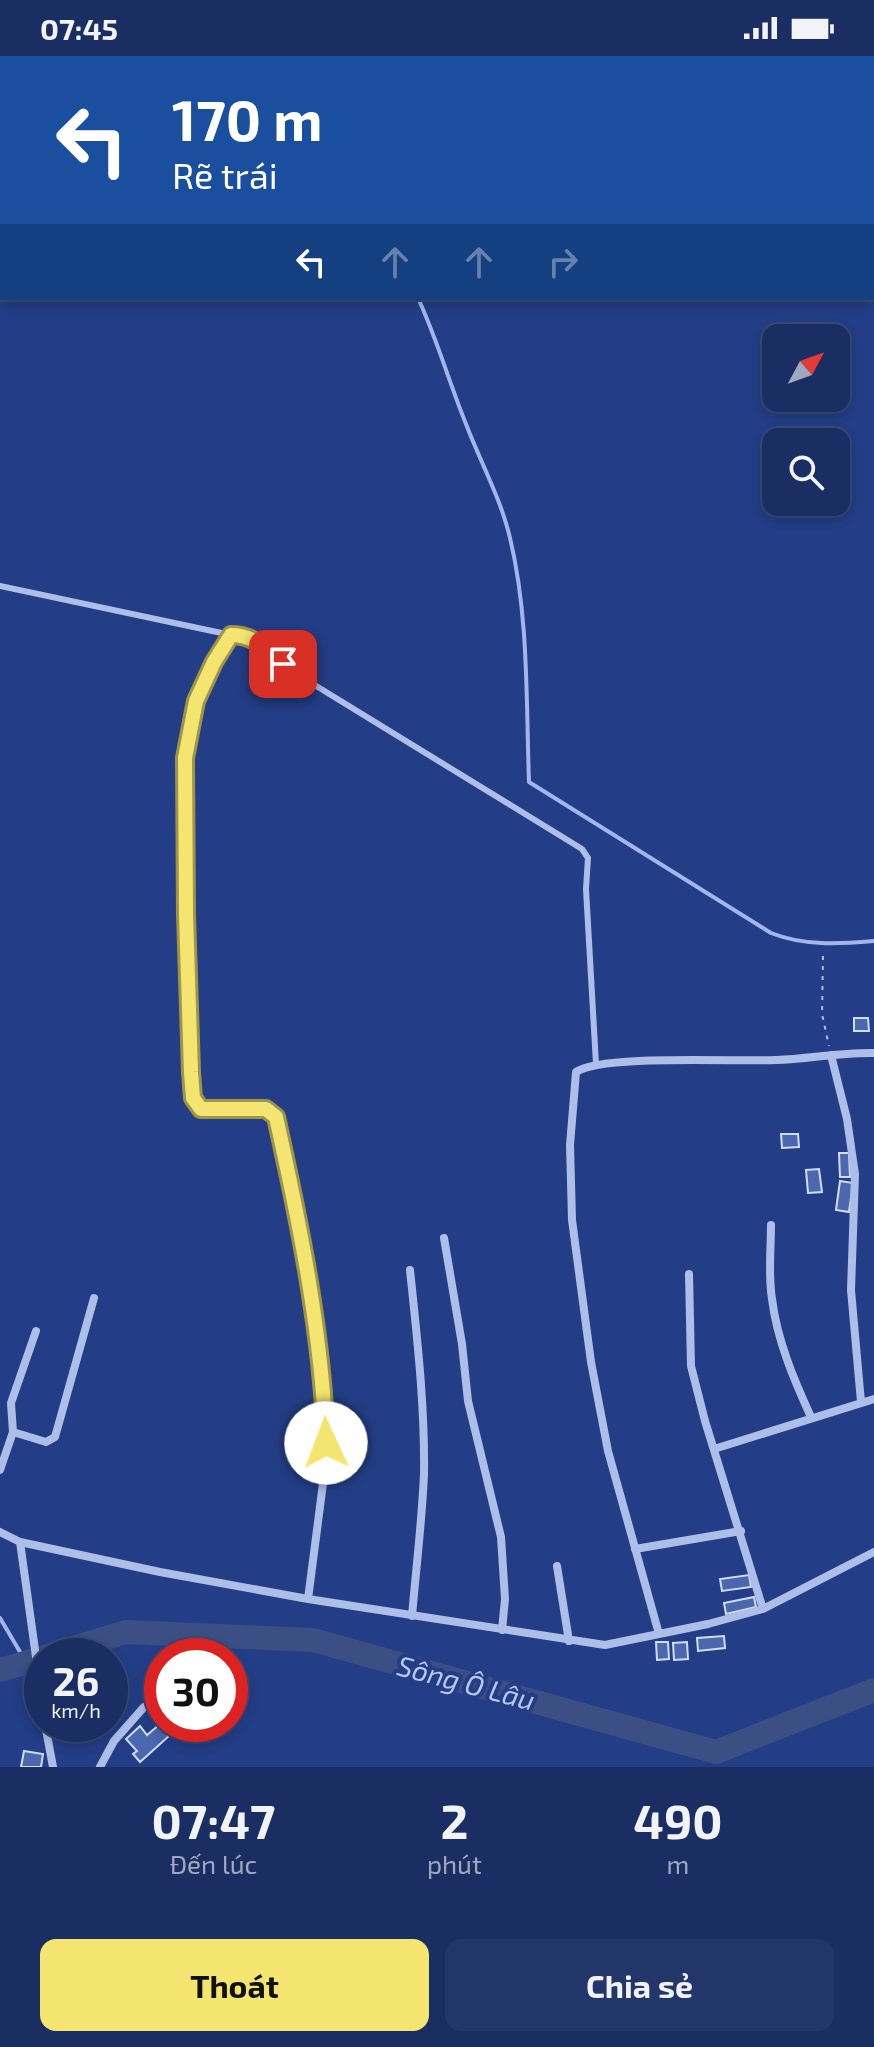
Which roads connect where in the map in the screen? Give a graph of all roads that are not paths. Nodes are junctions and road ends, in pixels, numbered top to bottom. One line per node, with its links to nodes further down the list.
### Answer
1 (0, 586): 2 (lane)
2 (231, 635): 5 (lane); 6 (lane)
3 (874, 1053): 4 (street)
4 (831, 1055): 5 (street); 14 (street)
5 (596, 1064): 22 (street)
6 (191, 1072): 25 (street)
7 (771, 1225): 15 (street)
8 (444, 1238): 28 (street)
9 (410, 1270): 27 (street)
10 (689, 1274): 17 (street)
11 (94, 1298): 16 (street)
12 (36, 1331): 16 (street)
13 (874, 1399): 14 (street)
14 (861, 1402): 15 (street)
15 (811, 1417): 17 (street)
16 (13, 1432): 18 (street)
17 (714, 1449): 19 (street)
18 (0, 1470)
19 (741, 1531): 22 (street); 26 (street)
20 (0, 1532): 21 (street)
21 (20, 1542): 25 (street); 30 (street)
22 (635, 1549): 29 (street)
23 (874, 1552): 26 (street)
24 (557, 1566): 31 (street)
25 (308, 1599): 27 (street)
26 (763, 1609): 29 (street)
27 (412, 1616): 28 (street)
28 (502, 1630): 31 (street)
29 (659, 1634): 31 (street)
30 (33, 1638)
31 (569, 1641)
32 (144, 1707): 35 (street)
33 (48, 1742): 34 (street)
34 (53, 1767)
35 (100, 1767)

